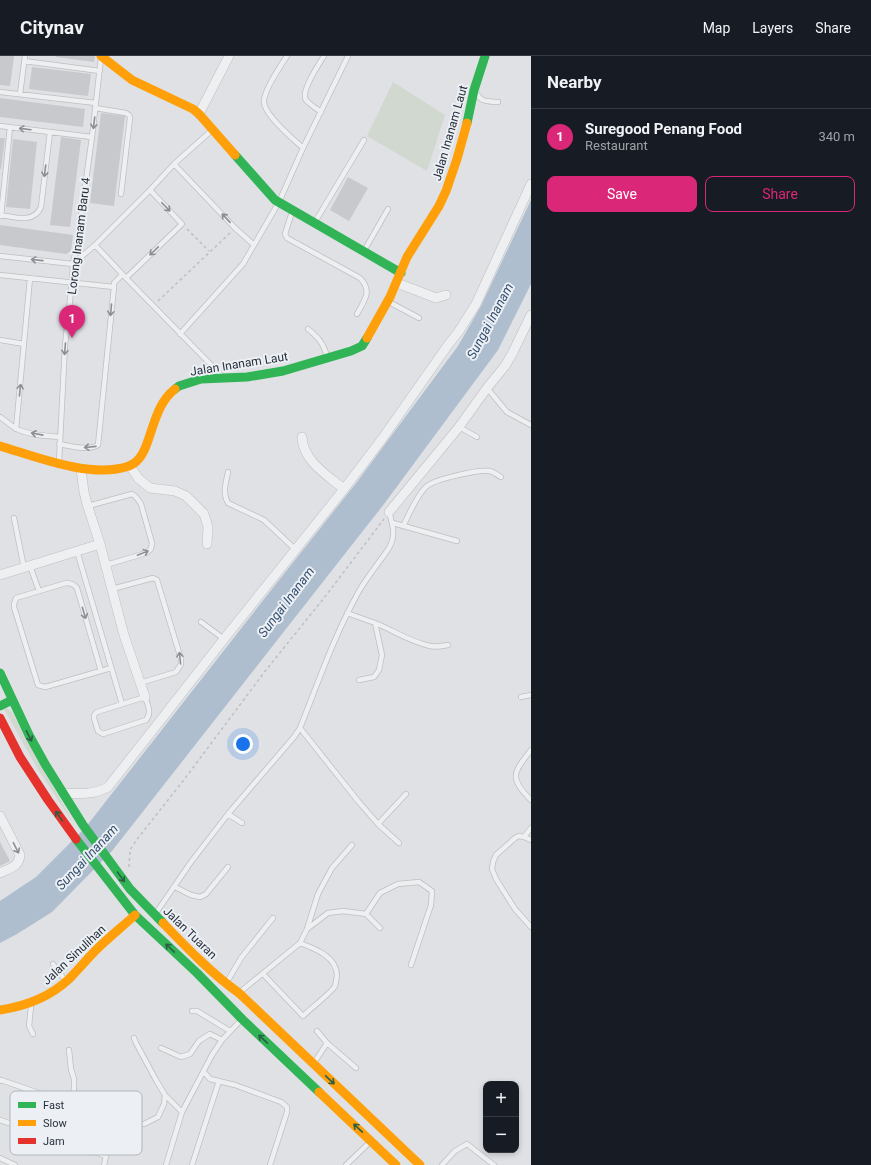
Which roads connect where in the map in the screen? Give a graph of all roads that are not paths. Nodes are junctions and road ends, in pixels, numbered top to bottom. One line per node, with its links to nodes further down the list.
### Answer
1 (101, 56): 8 (lane, Lorong Inanam Baru 4); 15 (main road)
2 (229, 56): 15 (street)
3 (287, 56): 22 (lane)
4 (324, 56): 14 (lane)
5 (347, 56): 14 (lane)
6 (485, 56): 9 (main road, Jalan Inanam Laut)
7 (25, 59): 8 (lane); 11 (lane)
8 (100, 71): 13 (lane, Lorong Inanam Baru 4)
9 (474, 90): 12 (lane); 37 (main road, Jalan Inanam Laut)
10 (0, 92): 11 (lane)
11 (20, 94): 13 (lane)
12 (498, 102)
13 (96, 106): 20 (lane, Lorong Inanam Baru 4, one-way to 20); 26 (lane)
14 (321, 112): 22 (lane)
15 (199, 114): 18 (main road)
16 (0, 126): 17 (lane)
17 (10, 127): 19 (lane, one-way to 17); 30 (lane)
18 (212, 130): 23 (lane); 27 (main road)
19 (50, 132): 20 (lane); 30 (lane, one-way to 30)
20 (92, 137): 36 (lane, Lorong Inanam Baru 4)
21 (364, 140): 31 (lane)
22 (303, 148): 27 (lane)
23 (174, 164): 25 (lane); 33 (lane, one-way to 23)
24 (531, 184): 72 (street)
25 (150, 190): 32 (lane); 39 (lane, one-way to 39)
26 (121, 194)
27 (279, 202): 29 (main road); 33 (lane)
28 (388, 209): 34 (lane)
29 (293, 210): 31 (main road); 46 (lane)
30 (0, 216)
31 (315, 223): 34 (main road)
32 (95, 245): 36 (lane); 39 (lane)
33 (254, 245): 50 (lane)
34 (364, 251): 37 (main road)
35 (0, 256): 36 (lane, one-way to 35)
36 (73, 264): 41 (lane, Lorong Inanam Baru 4)
37 (401, 272): 42 (main road, Jalan Inanam Laut)
38 (0, 275): 40 (lane)
39 (124, 276): 43 (lane); 50 (lane)
40 (30, 278): 41 (lane); 52 (lane)
41 (72, 282): 43 (lane); 61 (lane, Lorong Inanam Baru 4, one-way to 61)
42 (397, 283): 44 (street); 45 (main road, Jalan Inanam Laut)
43 (114, 287): 63 (lane, one-way to 63)
44 (446, 294)
45 (387, 302): 48 (lane); 53 (main road, Jalan Inanam Laut)
46 (357, 314)
47 (531, 315): 55 (street)
48 (419, 318)
49 (308, 329): 53 (lane)
50 (180, 334): 54 (lane)
51 (0, 340): 52 (lane)
52 (24, 344): 59 (lane, one-way to 52)
53 (327, 357): 54 (main road, Jalan Inanam Laut)
54 (223, 378): 68 (main road, Jalan Inanam Laut)
55 (487, 388): 57 (lane); 58 (street)
56 (0, 417): 59 (lane)
57 (531, 425)
58 (460, 427): 62 (lane); 74 (street)
59 (16, 429): 61 (lane, one-way to 59)
60 (302, 436): 72 (street)
61 (60, 437): 63 (lane, Lorong Inanam Baru 4)
62 (477, 437)
63 (60, 444): 67 (lane, Lorong Inanam Baru 4)
64 (0, 446): 65 (main road)
65 (16, 450): 66 (main road); 67 (main road)
66 (0, 452)
67 (58, 463): 69 (main road)
68 (130, 466): 69 (main road); 80 (street)
69 (81, 469): 73 (street)
70 (228, 472): 81 (lane)
71 (501, 477): 77 (lane)
72 (344, 489): 81 (street)
73 (88, 506): 79 (street); 83 (lane, one-way to 73)
74 (389, 512): 76 (lane)
75 (14, 518): 84 (lane)
76 (393, 523): 77 (lane); 88 (lane)
77 (403, 526): 78 (lane)
78 (457, 541)
79 (100, 544): 82 (street); 83 (street)
80 (207, 544)
81 (296, 550): 91 (street)
82 (77, 551): 84 (street); 93 (lane)
83 (106, 565): 86 (street)
84 (27, 567): 85 (street); 87 (lane)
85 (0, 575)
86 (112, 589): 97 (street); 97 (lane, one-way to 86)
87 (39, 591): 94 (lane, one-way to 94); 94 (lane)
88 (347, 613): 90 (lane); 106 (lane)
89 (201, 622): 91 (lane)
90 (375, 623): 92 (lane); 96 (lane)
91 (224, 639): 110 (street)
92 (448, 645)
93 (111, 668): 94 (lane); 103 (lane)
94 (101, 671)
95 (0, 673): 98 (main road, Jalan Tuaran)
96 (359, 680)
97 (140, 683): 100 (street)
98 (3, 688): 102 (main road, Jalan Tuaran)
99 (531, 695): 101 (lane)
100 (145, 697): 103 (lane); 103 (lane)
101 (521, 697)
102 (12, 700): 104 (main road); 110 (main road, Jalan Tuaran, one-way to 110)
103 (122, 704)
104 (0, 706)
105 (0, 718): 109 (main road, Jalan Tuaran)
106 (300, 728): 113 (lane); 116 (lane)
107 (5, 745): 109 (main road)
108 (531, 750): 112 (lane)
109 (20, 757): 126 (main road, Jalan Tuaran, one-way to 109)
110 (62, 793): 127 (main road, Jalan Tuaran, one-way to 127)
111 (406, 794): 116 (lane)
112 (531, 800)
113 (228, 814): 115 (lane); 124 (lane)
114 (0, 816): 123 (street, one-way to 123)
115 (242, 824)
116 (378, 824): 120 (lane)
117 (531, 828): 118 (lane)
118 (524, 837): 119 (lane); 129 (lane)
119 (531, 840)
120 (399, 843)
121 (352, 845): 131 (lane)
122 (228, 867): 124 (lane)
123 (0, 873)
124 (175, 887): 127 (lane)
125 (366, 914): 130 (lane); 131 (lane); 134 (lane)
126 (135, 915): 136 (main road, Jalan Sinulihan); 142 (main road, Jalan Tuaran, one-way to 126)
127 (155, 915): 137 (main road, Jalan Tuaran)
128 (273, 918): 137 (lane)
129 (531, 927)
130 (380, 928)
131 (307, 929): 132 (lane)
132 (300, 943): 135 (lane); 135 (lane)
133 (53, 964): 136 (lane)
134 (411, 965)
135 (263, 974): 138 (lane)
136 (66, 982): 139 (main road, Jalan Sinulihan)
137 (226, 984): 138 (main road, Jalan Tuaran)
138 (239, 993): 151 (main road, Jalan Tuaran)
139 (32, 1002): 140 (main road, Jalan Sinulihan); 145 (lane)
140 (0, 1010)
141 (192, 1011): 143 (lane)
142 (242, 1019): 143 (lane); 159 (main road, Jalan Tuaran, one-way to 142)
143 (230, 1031): 147 (lane)
144 (317, 1031): 148 (lane)
145 (33, 1034)
146 (134, 1038): 158 (lane)
147 (222, 1040): 149 (lane); 153 (lane)
148 (328, 1043): 151 (lane); 152 (lane)
149 (161, 1048)
150 (69, 1050): 157 (lane)
151 (313, 1064): 159 (main road); 175 (main road, Jalan Tuaran, one-way to 175)
152 (356, 1068)
153 (204, 1072): 155 (lane); 160 (lane)
154 (0, 1081): 156 (lane)
155 (218, 1081): 171 (lane); 172 (lane)
156 (35, 1091)
157 (74, 1091)
158 (165, 1095): 160 (lane); 163 (lane)
159 (330, 1102): 164 (main road, Jalan Tuaran, one-way to 159)
160 (182, 1112): 170 (lane)
161 (0, 1120): 162 (lane)
162 (10, 1123)
163 (144, 1124)
164 (371, 1141): 173 (lane); 174 (main road, Jalan Tuaran)
165 (103, 1155): 166 (lane)
166 (106, 1156): 169 (lane)
167 (0, 1158): 168 (lane)
168 (14, 1165)
169 (104, 1165)
170 (166, 1165)
171 (192, 1165)
172 (270, 1165)
173 (346, 1165)
174 (396, 1165)
175 (420, 1165)
176 (442, 1165): 177 (lane)
177 (494, 1165)

